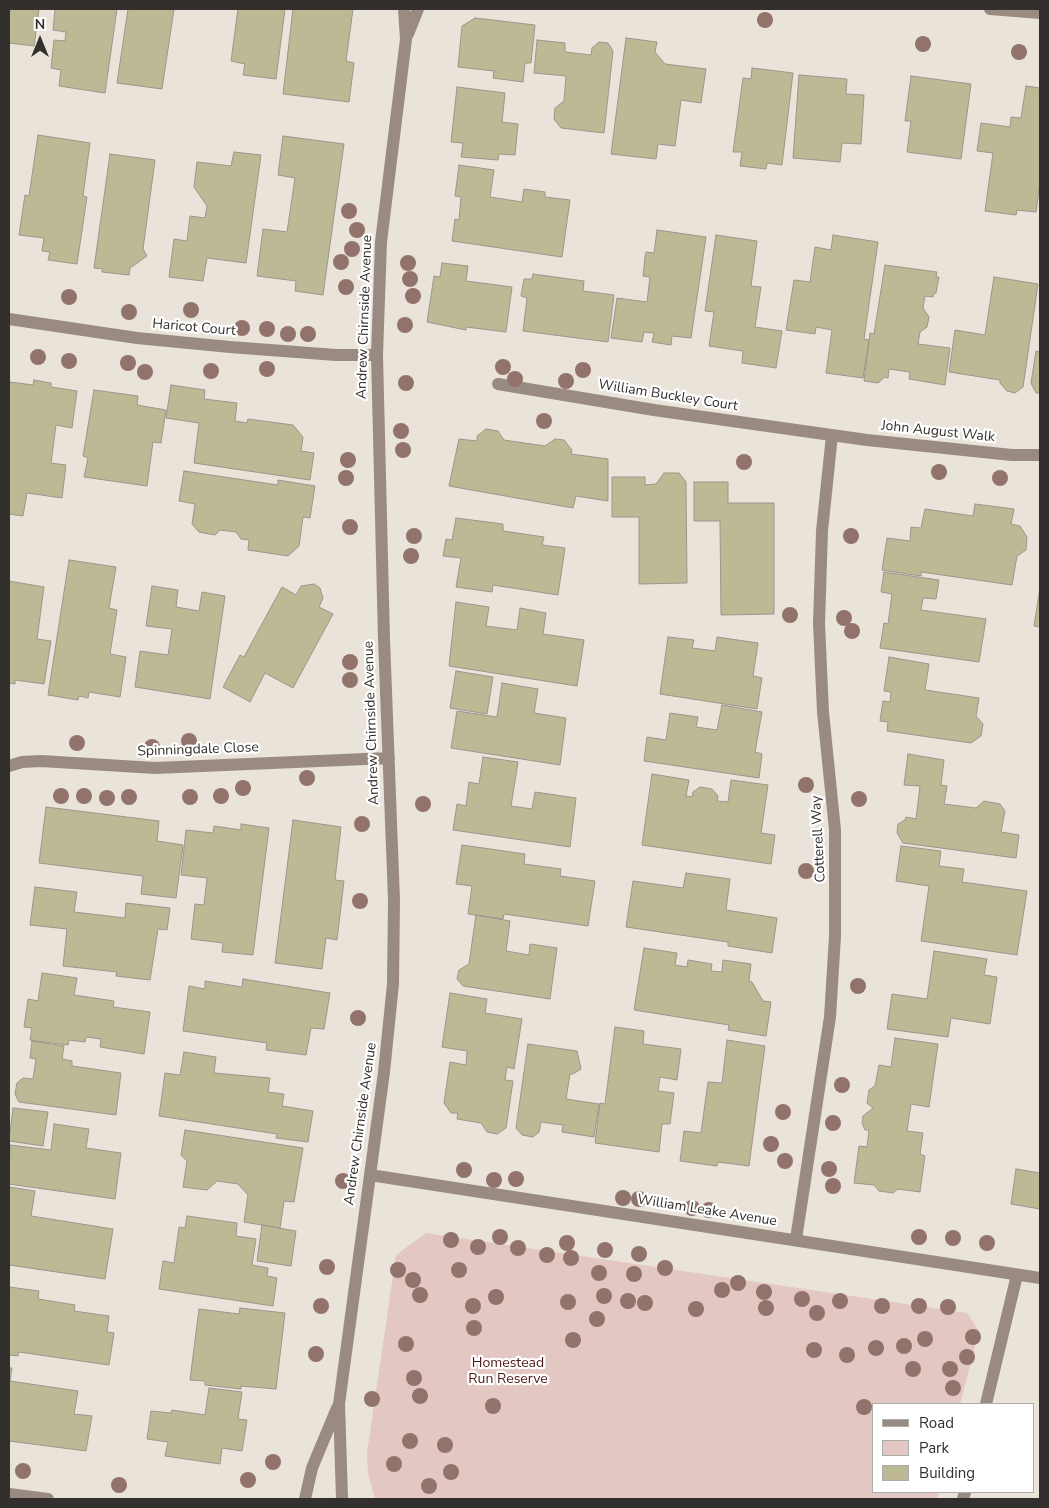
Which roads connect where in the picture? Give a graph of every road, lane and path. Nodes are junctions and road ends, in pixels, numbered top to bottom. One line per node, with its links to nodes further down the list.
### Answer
1 (404, 9): 5 (street, Andrew Chirnside Avenue)
2 (418, 9): 5 (street, Andrew Chirnside Avenue)
3 (990, 9): 4 (street)
4 (1040, 13)
5 (406, 39): 7 (street, Andrew Chirnside Avenue)
6 (9, 319): 7 (street, Haricot Court)
7 (376, 355): 11 (street, Andrew Chirnside Avenue)
8 (498, 384): 9 (street, William Buckley Court)
9 (832, 435): 10 (street, John August Walk); 14 (street, Cotterell Way)
10 (1040, 455)
11 (389, 758): 12 (street, Spinningdale Close); 13 (street, Andrew Chirnside Avenue)
12 (9, 766)
13 (370, 1175): 14 (street, William Leake Avenue); 18 (street, Andrew Chirnside Avenue)
14 (796, 1239): 15 (street, William Leake Avenue)
15 (1017, 1275): 16 (street, William Leake Avenue); 17 (street)
16 (1040, 1278)
17 (986, 1403)
18 (339, 1404): 21 (street, Andrew Chirnside Avenue); 22 (street, Andrew Chirnside Avenue)
19 (9, 1494): 20 (street)
20 (48, 1499)
21 (305, 1499)
22 (342, 1499)

